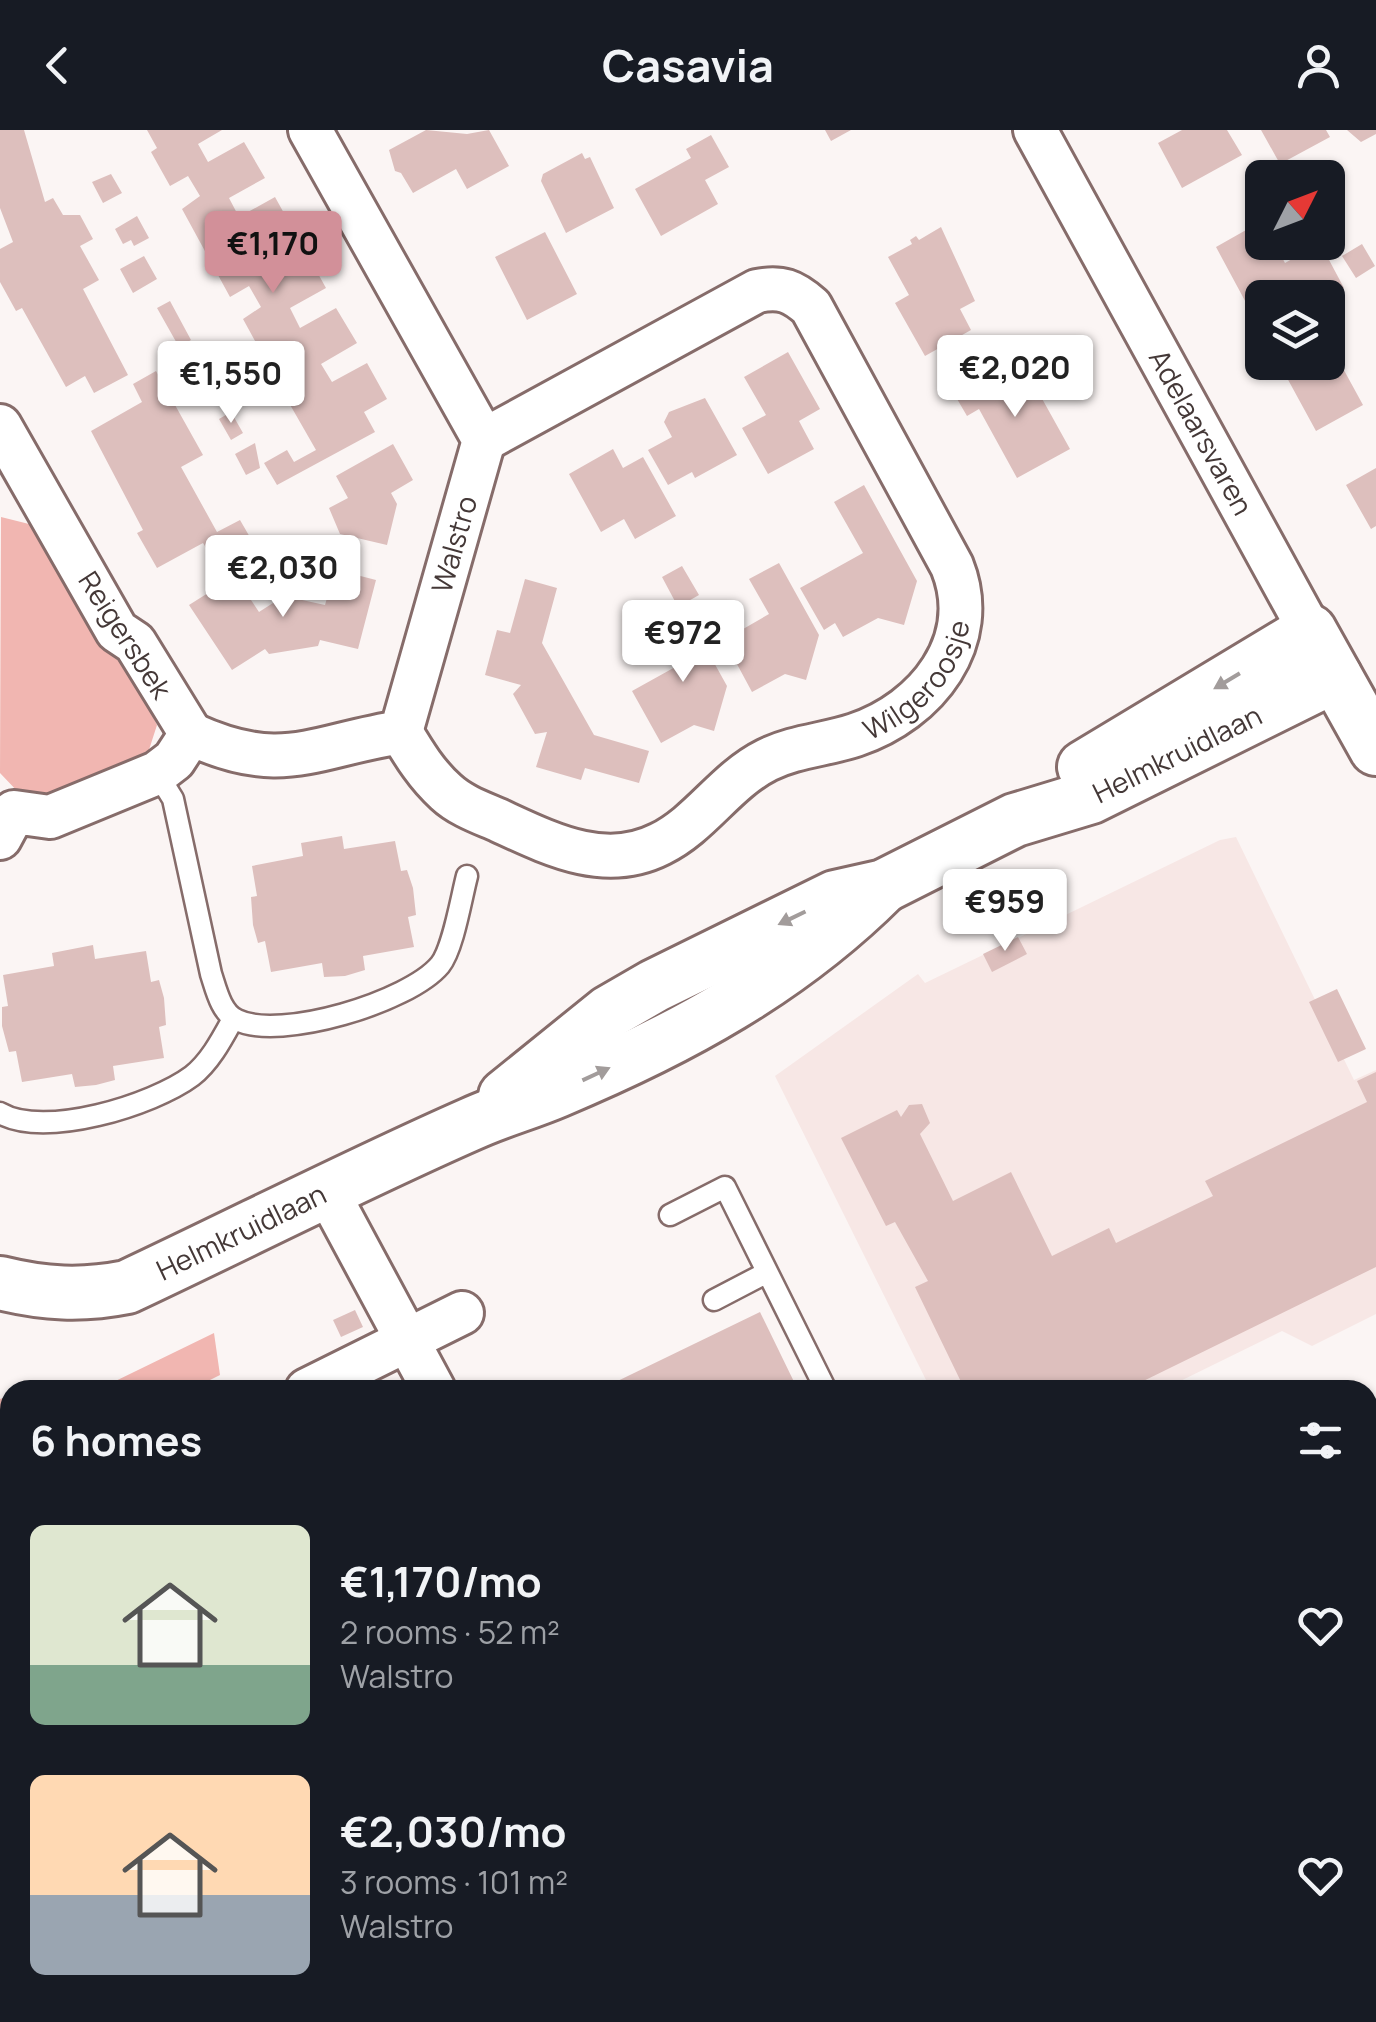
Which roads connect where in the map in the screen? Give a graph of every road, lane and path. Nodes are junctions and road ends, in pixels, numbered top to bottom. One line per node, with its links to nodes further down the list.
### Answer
1 (310, 130): 4 (street)
2 (1034, 130): 6 (street, Adelaarsvaren)
3 (0, 426): 5 (street, Reigersbek)
4 (484, 440): 8 (street, Walstro); 8 (street, Wilgeroosje)
5 (16, 491): 9 (street, Reigersbek)
6 (1310, 631): 7 (street); 13 (street, Helmkruidlaan, one-way to 13)
7 (1335, 676): 10 (street); 13 (street, Helmkruidlaan)
8 (401, 732): 9 (street)
9 (191, 734): 11 (street)
10 (1376, 748)
11 (157, 773): 12 (street); 15 (lane)
12 (5, 815)
13 (1015, 820): 17 (street, Helmkruidlaan)
14 (467, 876): 15 (lane)
15 (234, 1020): 16 (lane)
16 (0, 1114)
17 (328, 1193): 20 (street, Helmkruidlaan); 23 (street)
18 (670, 1215): 19 (lane)
19 (766, 1273): 21 (lane); 26 (lane)
20 (0, 1283)
21 (714, 1300)
22 (462, 1313): 23 (street)
23 (409, 1340): 24 (street); 25 (street)
24 (327, 1380)
25 (429, 1380)
26 (821, 1380)

